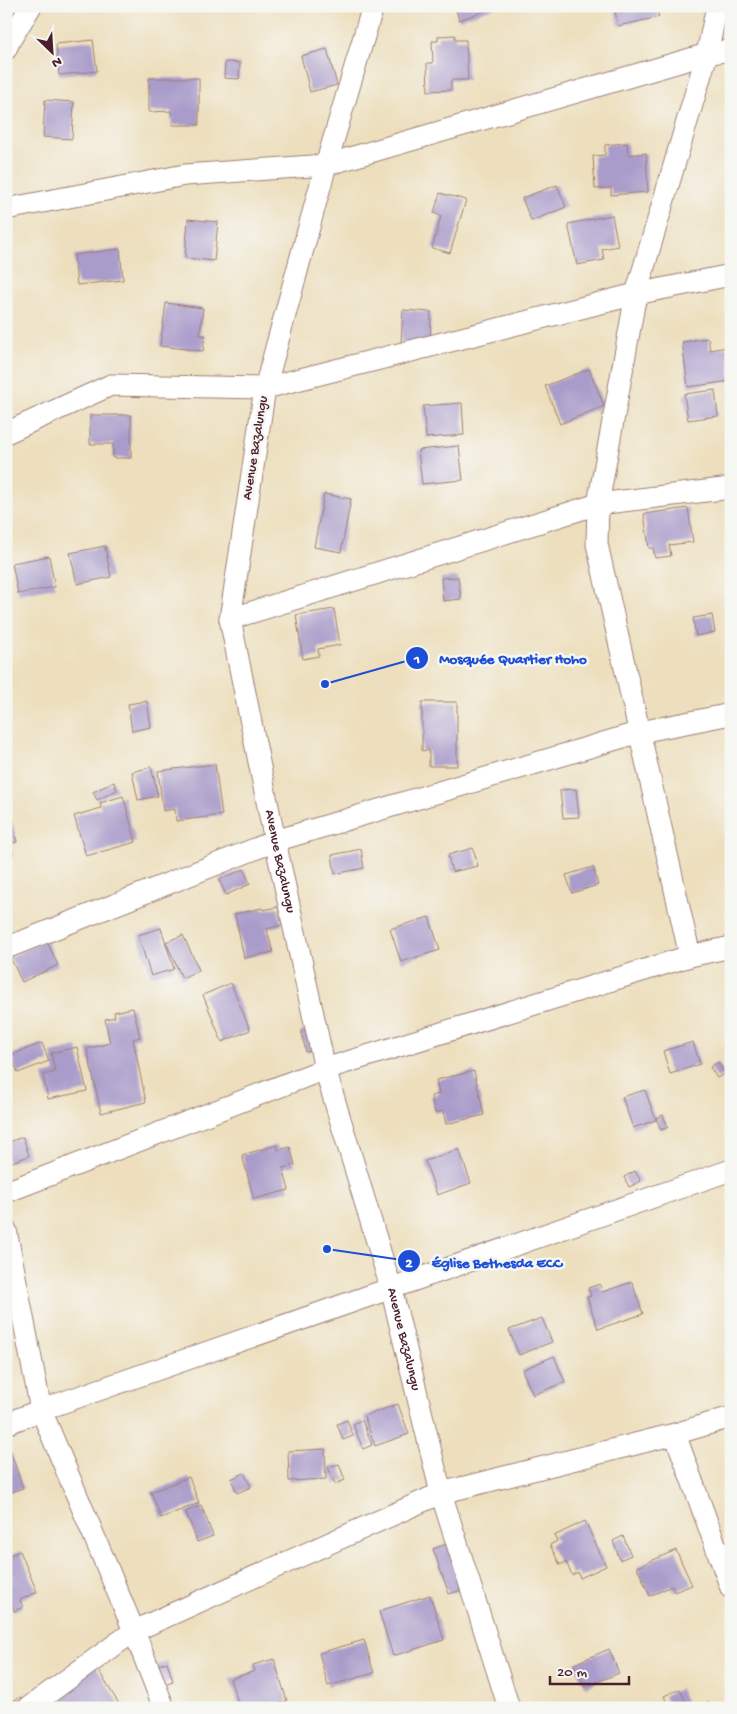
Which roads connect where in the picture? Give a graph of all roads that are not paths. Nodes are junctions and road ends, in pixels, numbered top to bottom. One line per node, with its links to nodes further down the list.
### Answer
1 (32, 6): 4 (street)
2 (373, 6): 7 (street, Avenue Bazalungu)
3 (717, 6): 6 (street)
4 (7, 43)
5 (731, 50): 6 (street)
6 (707, 54): 7 (street); 10 (street)
7 (326, 165): 8 (street); 11 (street, Avenue Bazalungu)
8 (6, 210)
9 (731, 275): 10 (street)
10 (636, 294): 11 (street); 14 (street)
11 (265, 388): 12 (street); 15 (street, Avenue Bazalungu)
12 (6, 433)
13 (731, 488): 14 (street)
14 (598, 504): 15 (street); 17 (street)
15 (230, 619): 18 (street, Avenue Bazalungu)
16 (731, 714): 17 (street)
17 (640, 732): 18 (street); 21 (street)
18 (275, 841): 20 (street); 22 (street, Avenue Bazalungu)
19 (731, 947): 21 (street)
20 (6, 948)
21 (690, 956): 22 (street)
22 (325, 1069): 24 (street); 26 (street, Avenue Bazalungu)
23 (731, 1170): 26 (street)
24 (6, 1192)
25 (6, 1230): 27 (street)
26 (392, 1288): 27 (street); 31 (street, Avenue Bazalungu)
27 (41, 1410): 29 (street); 33 (street)
28 (731, 1417): 30 (street)
29 (6, 1424)
30 (675, 1434): 31 (street); 32 (street)
31 (441, 1494): 33 (street); 36 (street, Avenue Bazalungu)
32 (731, 1588)
33 (134, 1631): 34 (street); 35 (street)
34 (28, 1708)
35 (164, 1708)
36 (509, 1708)

